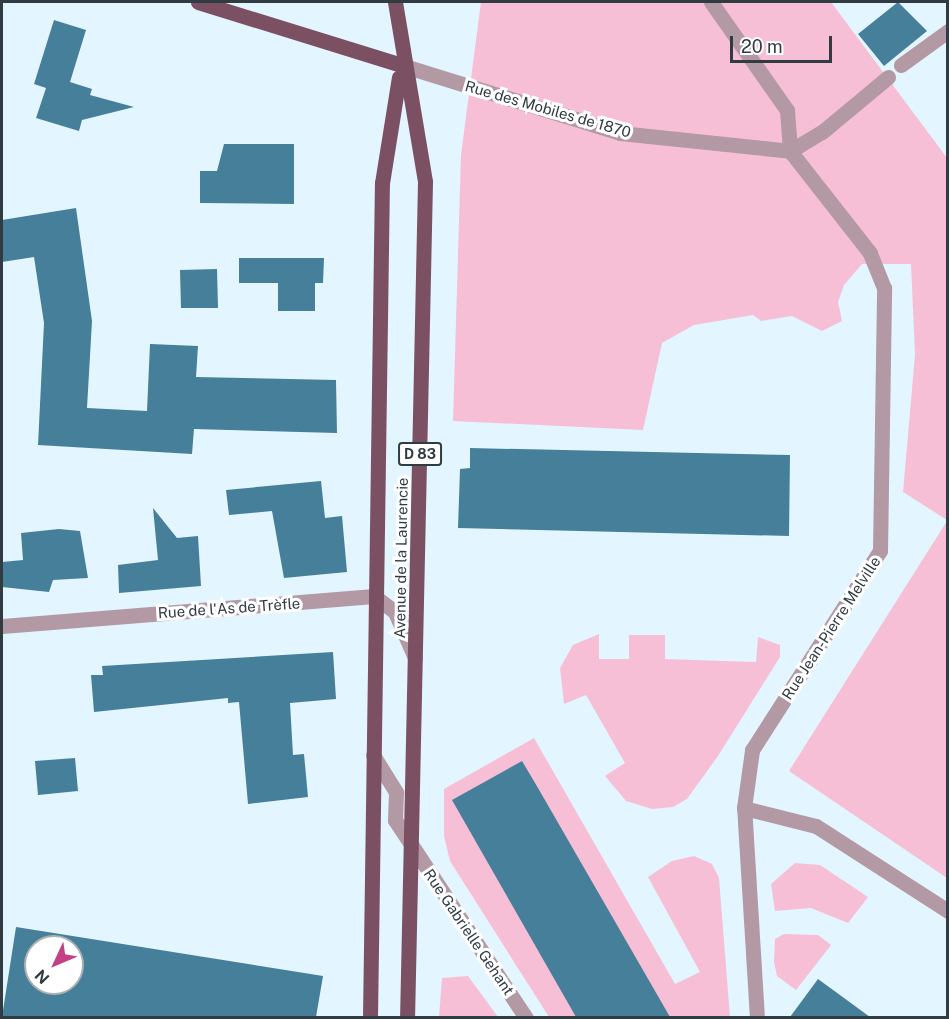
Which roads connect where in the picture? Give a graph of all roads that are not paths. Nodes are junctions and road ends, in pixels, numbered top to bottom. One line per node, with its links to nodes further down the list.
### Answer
1 (198, 2): 5 (main road)
2 (395, 2): 5 (main road, Avenue de la Laurencie)
3 (711, 2): 8 (street)
4 (948, 31): 6 (street)
5 (401, 65): 8 (street, Rue des Mobiles de 1870); 9 (main road, Avenue de la Laurencie / D 83); 11 (main road, Avenue de la Laurencie / D 83)
6 (901, 65)
7 (888, 77): 8 (street)
8 (790, 151): 13 (street, Rue Jean-Pierre Melville)
9 (374, 596): 10 (street, Rue de l'As de Trèfle); 11 (street); 12 (main road, Avenue de la Laurencie / D 83)
10 (2, 626)
11 (417, 663): 14 (main road, Avenue de la Laurencie / D 83)
12 (373, 755): 14 (street, Rue Gabrielle Gehant); 16 (main road, Avenue de la Laurencie / D 83)
13 (744, 808): 15 (street); 19 (street, Rue Jean-Pierre Melville)
14 (412, 846): 17 (main road, Avenue de la Laurencie / D 83); 18 (street, Rue Gabrielle Gehant)
15 (948, 910)
16 (370, 1017)
17 (407, 1017)
18 (526, 1017)
19 (757, 1017)

